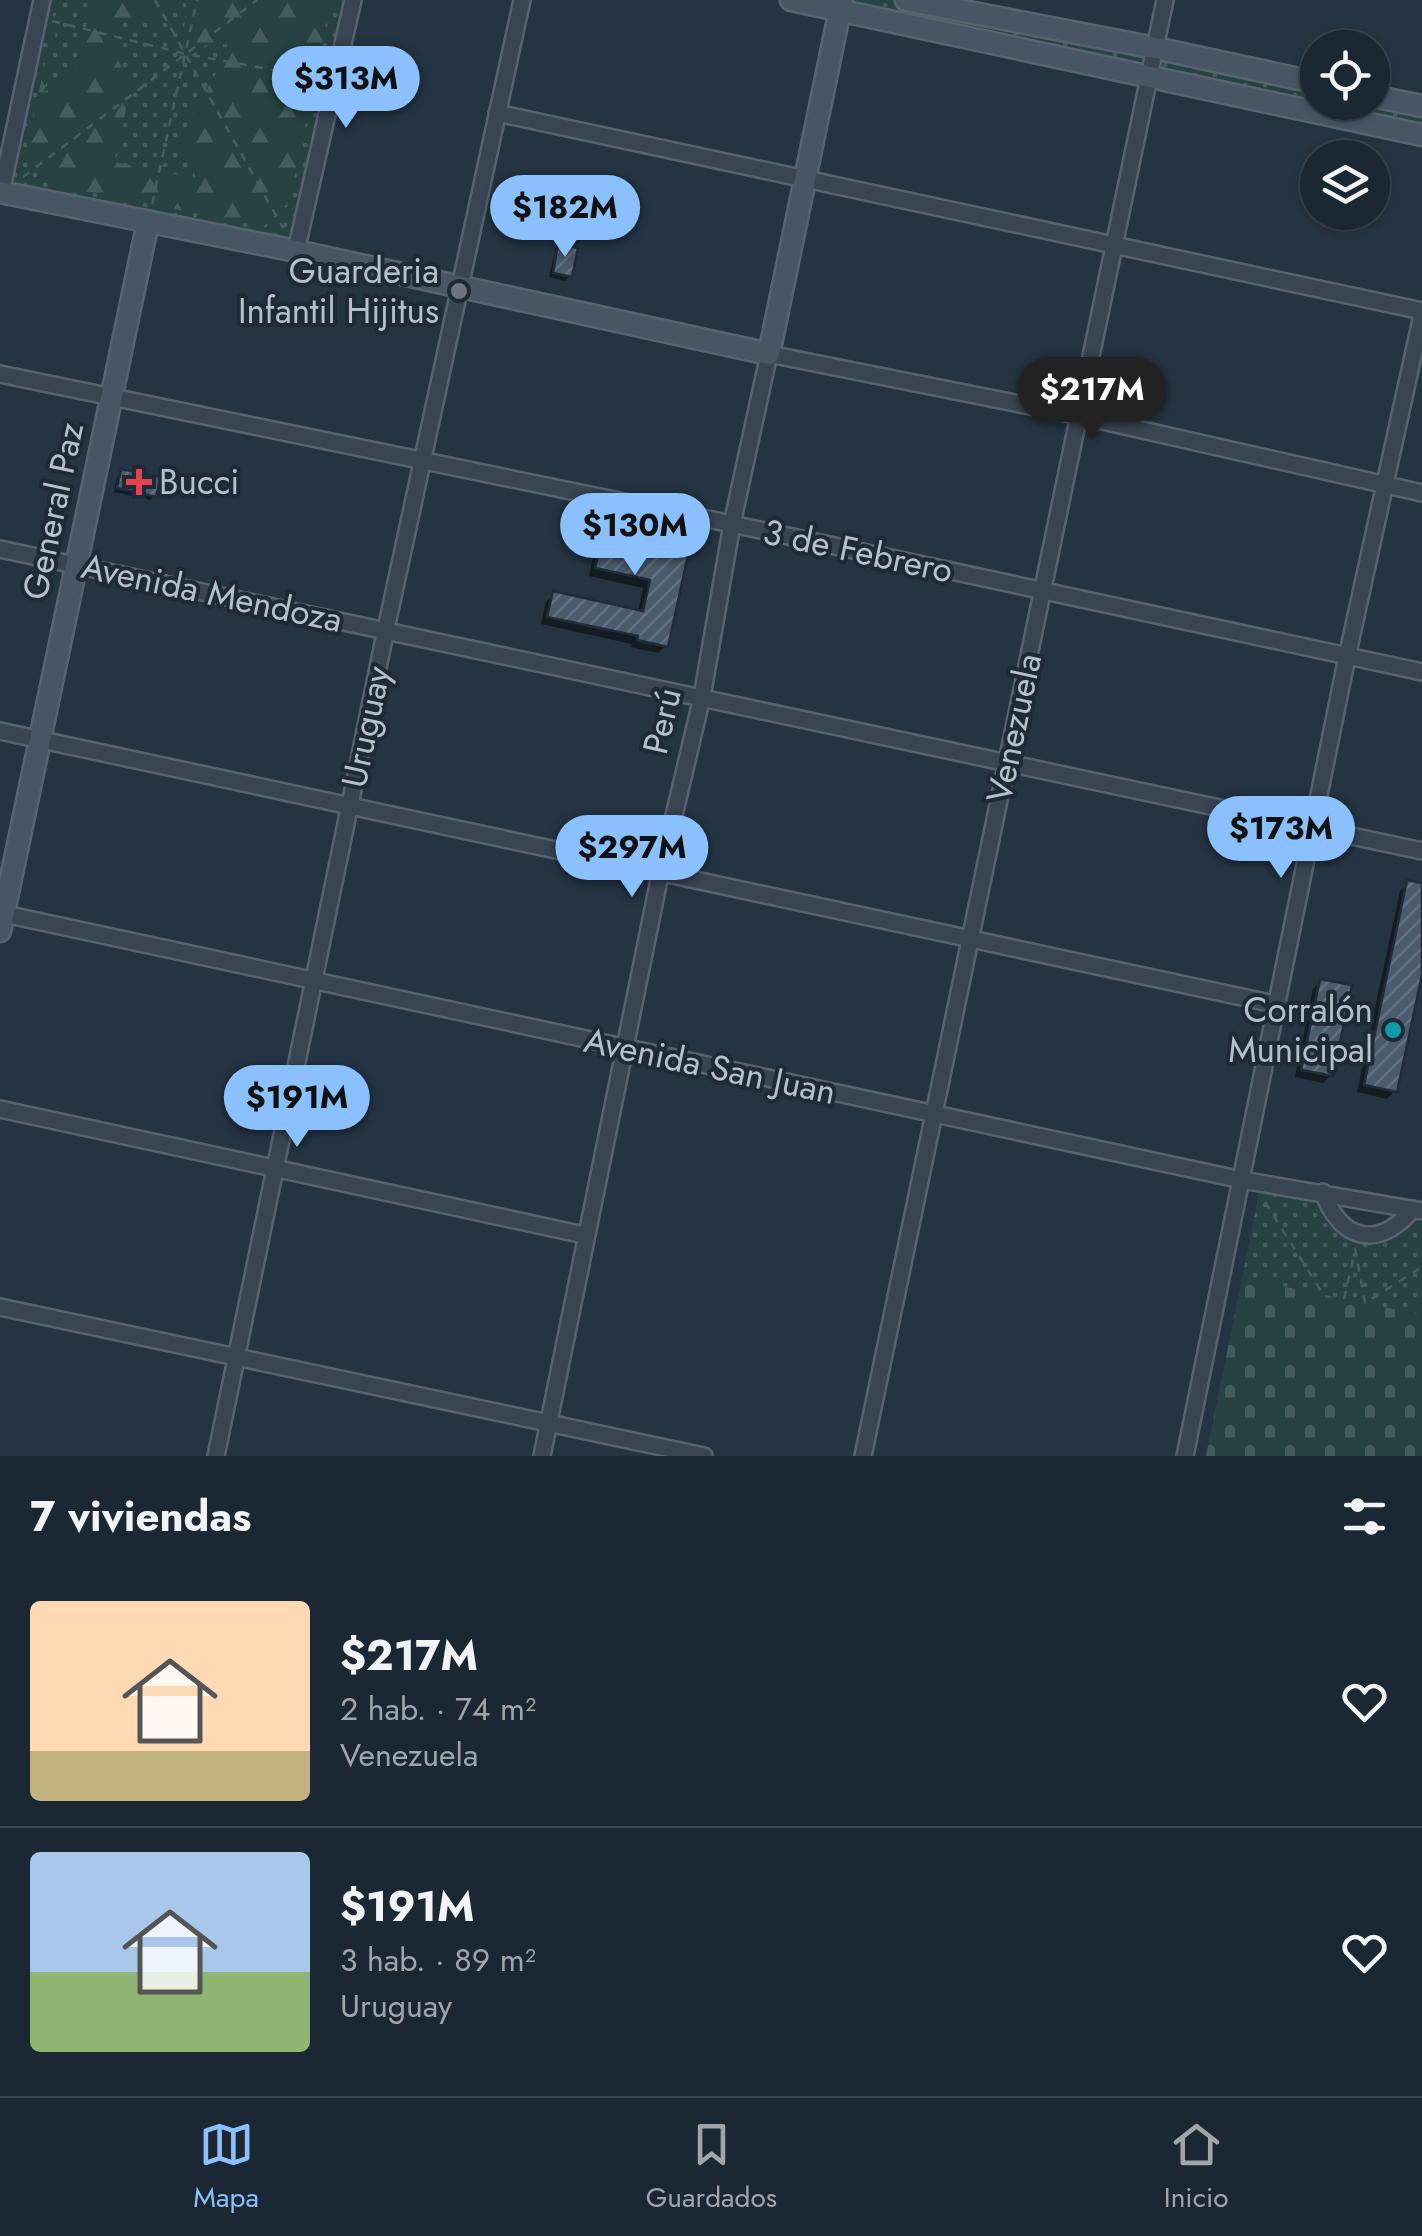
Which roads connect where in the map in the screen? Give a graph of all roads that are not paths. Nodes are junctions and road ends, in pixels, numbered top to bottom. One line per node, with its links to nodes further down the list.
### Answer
1 (42, 0): 16 (street)
2 (352, 0): 19 (street)
3 (522, 0): 13 (street, Uruguay)
4 (791, 0): 7 (street)
5 (906, 0): 8 (street)
6 (1165, 0): 8 (street, Venezuela)
7 (841, 5): 9 (street); 15 (street, Perú)
8 (1155, 48): 9 (street, Venezuela); 10 (street)
9 (1149, 76): 14 (street); 18 (street, Venezuela)
10 (1300, 80)
11 (1390, 100): 12 (street)
12 (1422, 106)
13 (497, 113): 15 (street); 20 (street, Uruguay)
14 (1422, 135)
15 (804, 179): 18 (street); 22 (street, Perú)
16 (1, 193): 17 (street)
17 (148, 222): 19 (street); 24 (street, General Paz)
18 (1116, 244): 21 (street); 25 (street, Venezuela)
19 (296, 252): 20 (street)
20 (461, 288): 22 (street); 26 (street, Uruguay)
21 (1422, 313): 27 (street)
22 (769, 354): 25 (street); 29 (street, Perú)
23 (0, 374): 24 (street, 3 de Febrero)
24 (110, 396): 26 (street, 3 de Febrero); 31 (street, General Paz)
25 (1080, 416): 27 (street); 32 (street, Venezuela)
26 (423, 462): 29 (street, 3 de Febrero); 33 (street, Uruguay)
27 (1386, 486): 28 (street); 34 (street)
28 (1422, 493)
29 (732, 524): 32 (street, 3 de Febrero); 36 (street, Perú)
30 (0, 550): 31 (street, Avenida Mendoza)
31 (75, 564): 33 (street, Avenida Mendoza); 38 (street, General Paz)
32 (1043, 591): 34 (street, 3 de Febrero); 39 (street, Venezuela)
33 (386, 629): 36 (street, Avenida Mendoza); 40 (street, Uruguay)
34 (1348, 657): 35 (street, 3 de Febrero); 41 (street)
35 (1422, 672)
36 (702, 697): 39 (street, Avenida Mendoza); 43 (street, Perú)
37 (0, 731): 38 (street)
38 (38, 738): 40 (street); 44 (street, General Paz)
39 (1007, 762): 41 (street, Avenida Mendoza); 45 (street, Venezuela)
40 (350, 805): 43 (street); 46 (street, Uruguay)
41 (1314, 829): 42 (street, Avenida Mendoza); 47 (street)
42 (1422, 851)
43 (660, 874): 45 (street); 48 (street, Perú)
44 (1, 920): 46 (street, Avenida San Juan)
45 (972, 936): 47 (street); 50 (street, Venezuela)
46 (314, 981): 48 (street, Avenida San Juan); 51 (street, Uruguay)
47 (1279, 1005): 52 (street)
48 (625, 1048): 50 (street, Avenida San Juan); 55 (street, Perú)
49 (0, 1109): 51 (street)
50 (936, 1114): 52 (street, Avenida San Juan); 62 (street, Venezuela)
51 (276, 1168): 55 (street); 57 (street, Uruguay)
52 (1242, 1180): 53 (street, Avenida San Juan); 63 (street)
53 (1323, 1192): 54 (street, Avenida San Juan); 54 (street)
54 (1418, 1210)
55 (584, 1235): 58 (street, Perú)
56 (0, 1307): 57 (street)
57 (236, 1359): 58 (street); 59 (street, Uruguay)
58 (549, 1421): 60 (street, Perú); 61 (street)
59 (216, 1456)
60 (542, 1456)
61 (704, 1456)
62 (863, 1456)
63 (1185, 1456)

